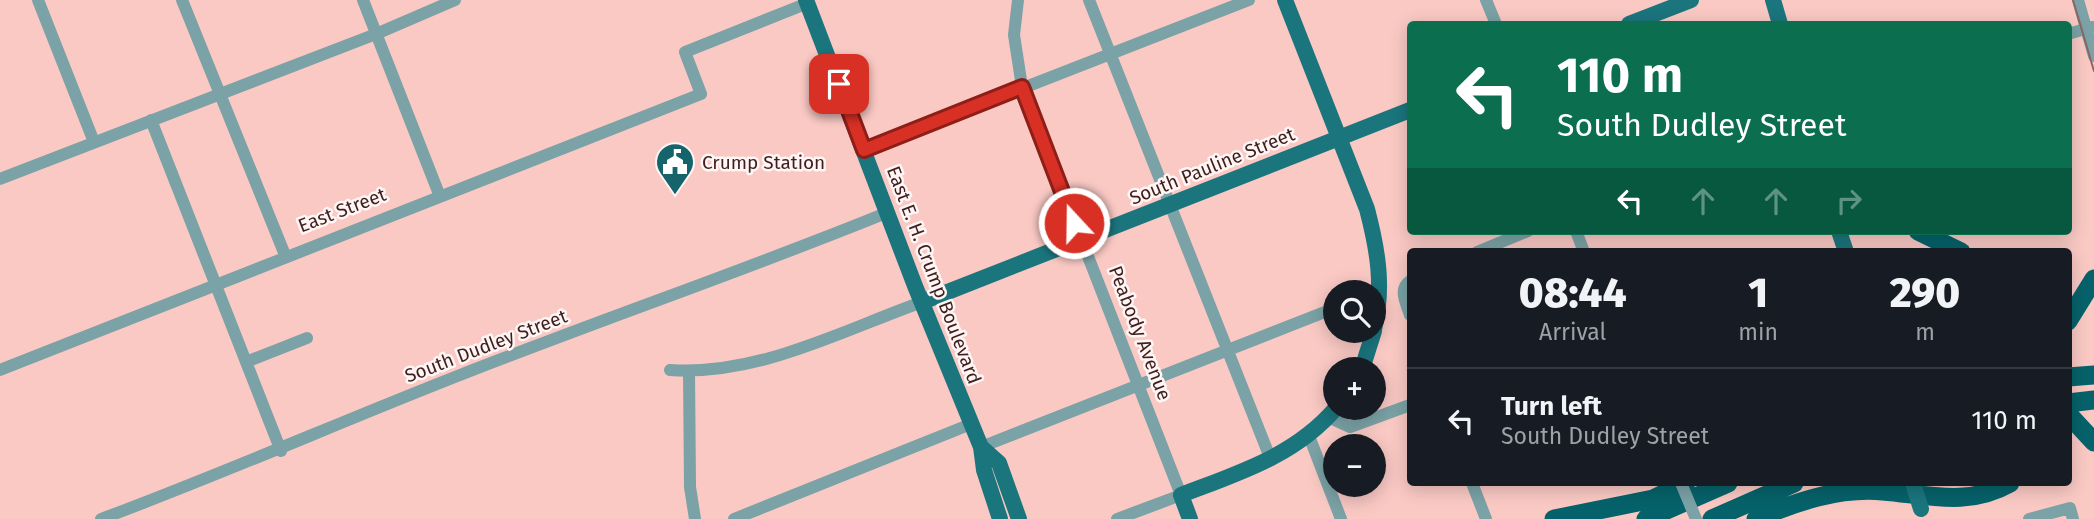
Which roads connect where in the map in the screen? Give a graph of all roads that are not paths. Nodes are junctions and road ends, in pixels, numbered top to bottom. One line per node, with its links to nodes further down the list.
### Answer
1 (38, 0): 27 (street)
2 (182, 0): 23 (street)
3 (363, 0): 19 (street)
4 (455, 0): 19 (street)
5 (1018, 0): 22 (street, Peabody Avenue)
6 (1089, 0): 20 (street)
7 (1250, 0): 20 (street)
8 (1285, 0): 26 (main road)
9 (1486, 0): 14 (street)
10 (1692, 0): 15 (main road)
11 (1773, 0): 16 (main road)
12 (2078, 0): 17 (street)
13 (810, 1): 28 (main road, East E. H. Crump Boulevard); 30 (street, East Street)
14 (1495, 21)
15 (1637, 21)
16 (1779, 21)
17 (2090, 28): 18 (street); 21 (street)
18 (2072, 33)
19 (376, 34): 23 (street); 30 (street)
20 (1110, 52): 22 (street); 31 (street)
21 (2094, 56)
22 (1022, 87): 28 (street); 35 (street, Peabody Avenue)
23 (220, 94): 25 (street); 38 (street)
24 (1407, 111): 26 (main road, South Pauline Street)
25 (152, 120): 27 (street); 41 (street)
26 (1339, 139): 31 (main road, South Pauline Street); 40 (main road)
27 (94, 142): 29 (street)
28 (864, 150): 32 (main road, East E. H. Crump Boulevard)
29 (0, 179)
30 (439, 194): 38 (street, East Street)
31 (1169, 206): 35 (main road, South Pauline Street); 46 (street)
32 (886, 213): 42 (main road, East E. H. Crump Boulevard); 66 (street, South Dudley Street)
33 (1518, 235): 36 (street)
34 (1926, 235): 37 (highway)
35 (1081, 241): 42 (main road, South Pauline Street); 53 (street, Peabody Avenue)
36 (1488, 248)
37 (1953, 248)
38 (285, 255): 41 (street, East Street)
39 (2094, 279): 44 (highway)
40 (1378, 280)
41 (215, 284): 47 (street); 48 (street, East Street)
42 (922, 302): 50 (street, South Pauline Street); 62 (main road, East E. H. Crump Boulevard)
43 (1323, 313): 46 (street)
44 (2072, 315)
45 (307, 338): 47 (street)
46 (1228, 351): 53 (street); 67 (street)
47 (246, 362): 66 (street)
48 (0, 370)
49 (670, 370): 50 (street, South Pauline Street)
50 (689, 371): 80 (street)
51 (2094, 375): 52 (highway)
52 (2072, 377)
53 (1138, 385): 65 (street); 75 (street, Peabody Avenue)
54 (2094, 400): 55 (highway)
55 (2072, 403)
56 (1407, 406): 57 (street)
57 (1386, 414)
58 (2072, 419): 64 (highway)
59 (1324, 420): 63 (main road)
60 (1342, 420): 61 (street)
61 (1369, 420)
62 (971, 424): 65 (main road, East E. H. Crump Boulevard); 81 (street)
63 (1308, 436): 67 (main road); 86 (street)
64 (2088, 438)
65 (981, 447): 82 (main road, East E. H. Crump Boulevard); 83 (main road, East E. H. Crump Boulevard)
66 (281, 451): 79 (street, South Dudley Street)
67 (1271, 460): 75 (main road)
68 (1473, 486): 87 (street)
69 (1678, 486): 88 (highway)
70 (1685, 486): 91 (street, bridge)
71 (1721, 486): 76 (highway)
72 (1787, 486): 92 (highway)
73 (1914, 486): 78 (main road, bridge)
74 (2003, 486): 93 (highway)
75 (1181, 495): 84 (street); 85 (main road, Peabody Avenue)
76 (1667, 509): 89 (highway); 90 (highway)
77 (2071, 513): 94 (street)
78 (1922, 514)
79 (107, 518)
80 (695, 519)
81 (734, 519)
82 (1000, 519)
83 (1019, 519)
84 (1117, 519)
85 (1190, 519)
86 (1341, 519)
87 (1486, 519)
88 (1554, 519)
89 (1621, 519)
90 (1646, 519)
91 (1696, 519)
92 (1712, 519)
93 (1756, 519)
94 (2029, 519)

